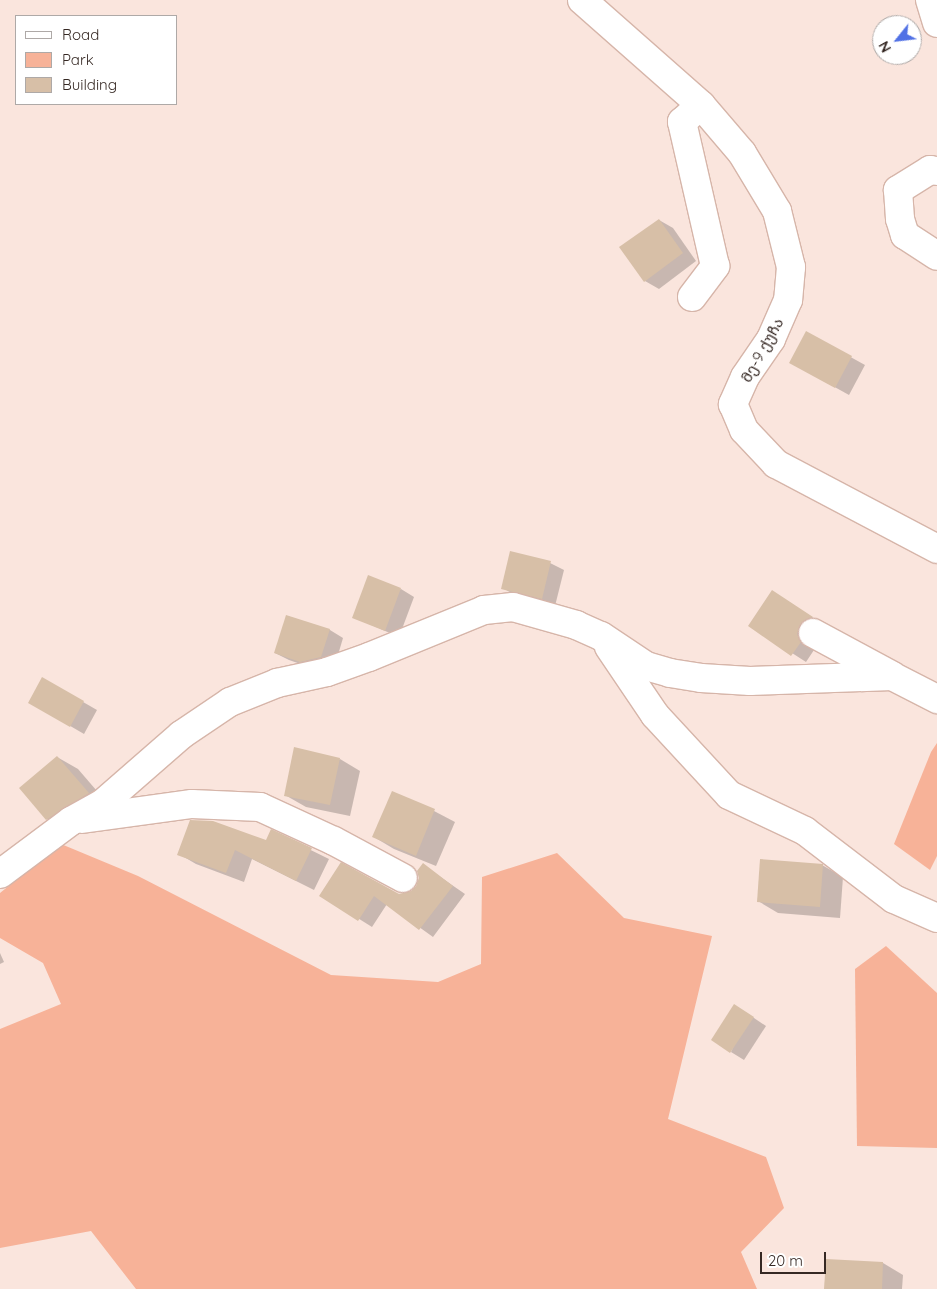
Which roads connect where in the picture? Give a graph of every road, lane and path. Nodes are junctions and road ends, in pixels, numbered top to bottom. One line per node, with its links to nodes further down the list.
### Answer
1 (582, 0): 4 (street, მე-9 ქუჩა)
2 (930, 0): 3 (street)
3 (937, 22)
4 (701, 104): 7 (street); 8 (street, მე-9 ქუჩა)
5 (937, 171): 6 (street)
6 (937, 256)
7 (692, 297)
8 (937, 549)
9 (812, 633): 11 (street)
10 (602, 636): 11 (street); 13 (street); 16 (street)
11 (892, 676): 12 (street)
12 (937, 699)
13 (71, 821): 14 (street); 15 (street)
14 (0, 874)
15 (403, 878)
16 (937, 918)

